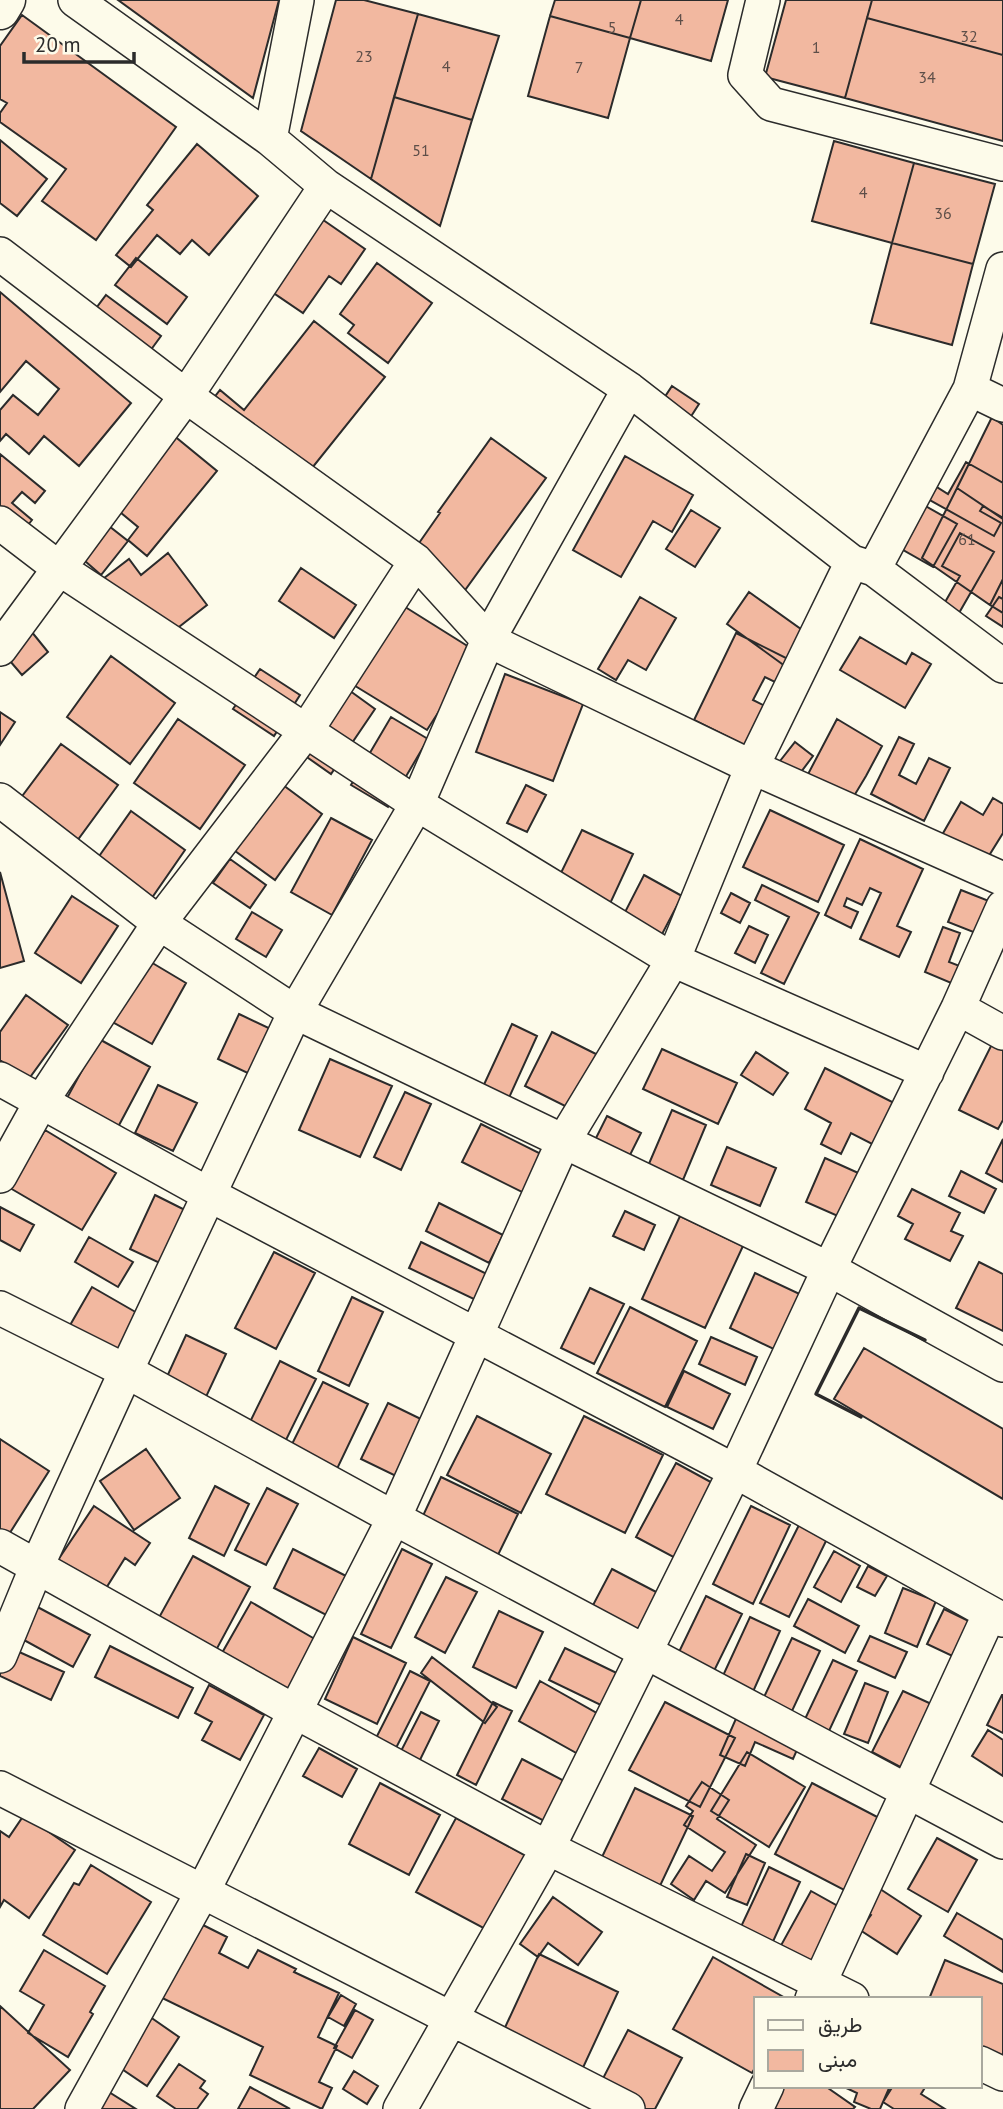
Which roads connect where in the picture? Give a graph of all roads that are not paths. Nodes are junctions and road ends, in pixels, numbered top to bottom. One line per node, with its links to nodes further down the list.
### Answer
1 (6, 0): 5 (street)
2 (75, 0): 6 (street)
3 (297, 0): 6 (street)
4 (763, 0): 7 (street)
5 (0, 10)
6 (270, 139): 8 (street)
7 (1003, 164)
8 (326, 187): 11 (street); 13 (street)
9 (0, 254): 13 (street)
10 (1003, 269): 12 (street)
11 (629, 389): 17 (street); 19 (street)
12 (970, 389): 14 (street); 17 (street)
13 (186, 396): 16 (street); 18 (street)
14 (1003, 405)
15 (0, 523): 18 (street)
16 (416, 561): 19 (street); 22 (street)
17 (863, 565): 21 (street); 23 (street)
18 (60, 569): 20 (street); 22 (street)
19 (488, 640): 23 (street); 25 (street)
20 (0, 649)
21 (1003, 666)
22 (306, 730): 25 (street); 28 (street)
23 (752, 767): 26 (street); 29 (street)
24 (0, 800): 28 (street)
25 (417, 804): 29 (street); 31 (street)
26 (1003, 879)
27 (1003, 907): 30 (street)
28 (159, 923): 31 (street); 35 (street)
29 (673, 960): 33 (street); 36 (street)
30 (958, 1008): 32 (street); 33 (street)
31 (295, 1012): 36 (street); 38 (street)
32 (1003, 1033)
33 (927, 1072): 39 (street)
34 (0, 1080): 35 (street)
35 (41, 1102): 37 (street); 38 (street)
36 (563, 1142): 39 (street); 41 (street)
37 (0, 1176)
38 (210, 1195): 41 (street); 43 (street)
39 (829, 1269): 42 (street); 44 (street)
40 (0, 1308): 43 (street)
41 (476, 1336): 44 (street); 45 (street)
42 (1003, 1365)
43 (126, 1371): 45 (street); 47 (street)
44 (735, 1471): 48 (street); 49 (street)
45 (394, 1518): 49 (street); 51 (street)
46 (0, 1546): 47 (street)
47 (37, 1566): 50 (street); 51 (street)
48 (996, 1617): 53 (street)
49 (646, 1651): 53 (street); 55 (street)
50 (0, 1656)
51 (294, 1711): 55 (street); 56 (street)
52 (0, 1788): 56 (street)
53 (907, 1792): 54 (street); 57 (street)
54 (1003, 1842)
55 (548, 1848): 57 (street); 59 (street)
56 (204, 1891): 59 (street); 63 (street)
57 (816, 1991): 58 (street)
58 (843, 1997)
59 (452, 2019): 64 (street); 65 (street)
60 (982, 2064): 61 (street)
61 (1003, 2074)
62 (766, 2088): 66 (street)
63 (82, 2109)
64 (400, 2109)
65 (628, 2109)
66 (756, 2109)

